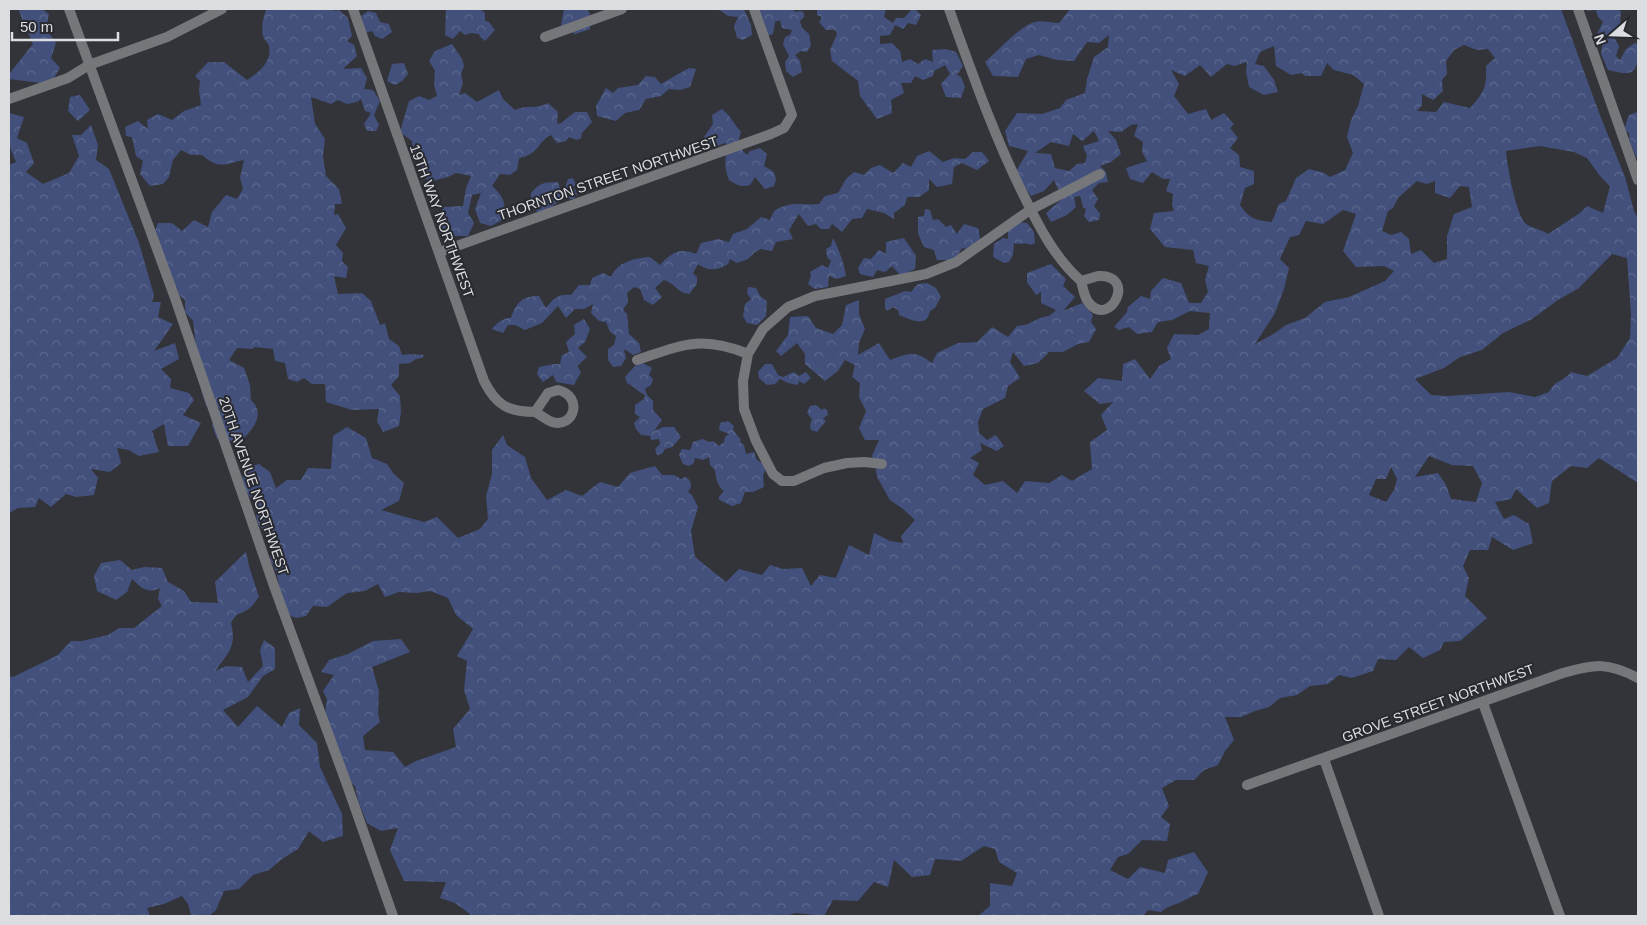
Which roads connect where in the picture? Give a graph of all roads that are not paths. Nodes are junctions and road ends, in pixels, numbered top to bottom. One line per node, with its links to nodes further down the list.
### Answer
1 (69, 9): 9 (street, 20TH AVENUE NORTHWEST)
2 (222, 9): 9 (street)
3 (354, 9): 14 (street, 19TH WAY NORTHWEST)
4 (622, 9): 8 (street)
5 (754, 9): 14 (street, THORNTON STREET NORTHWEST)
6 (949, 9): 13 (street)
7 (1578, 9): 12 (street)
8 (545, 37)
9 (90, 65): 10 (street); 24 (street, 20TH AVENUE NORTHWEST)
10 (9, 99)
11 (1100, 174): 13 (street)
12 (1638, 180)
13 (1030, 210): 15 (street); 16 (street)
14 (440, 252): 18 (street, 19TH WAY NORTHWEST)
15 (1081, 281)
16 (748, 354): 17 (street); 19 (street)
17 (638, 360)
18 (535, 412)
19 (882, 464)
20 (1638, 678): 21 (street, GROVE STREET NORTHWEST)
21 (1483, 703): 22 (street, GROVE STREET NORTHWEST); 26 (street)
22 (1324, 758): 23 (street, GROVE STREET NORTHWEST); 25 (street)
23 (1248, 784)
24 (393, 916)
25 (1379, 916)
26 (1560, 916)

